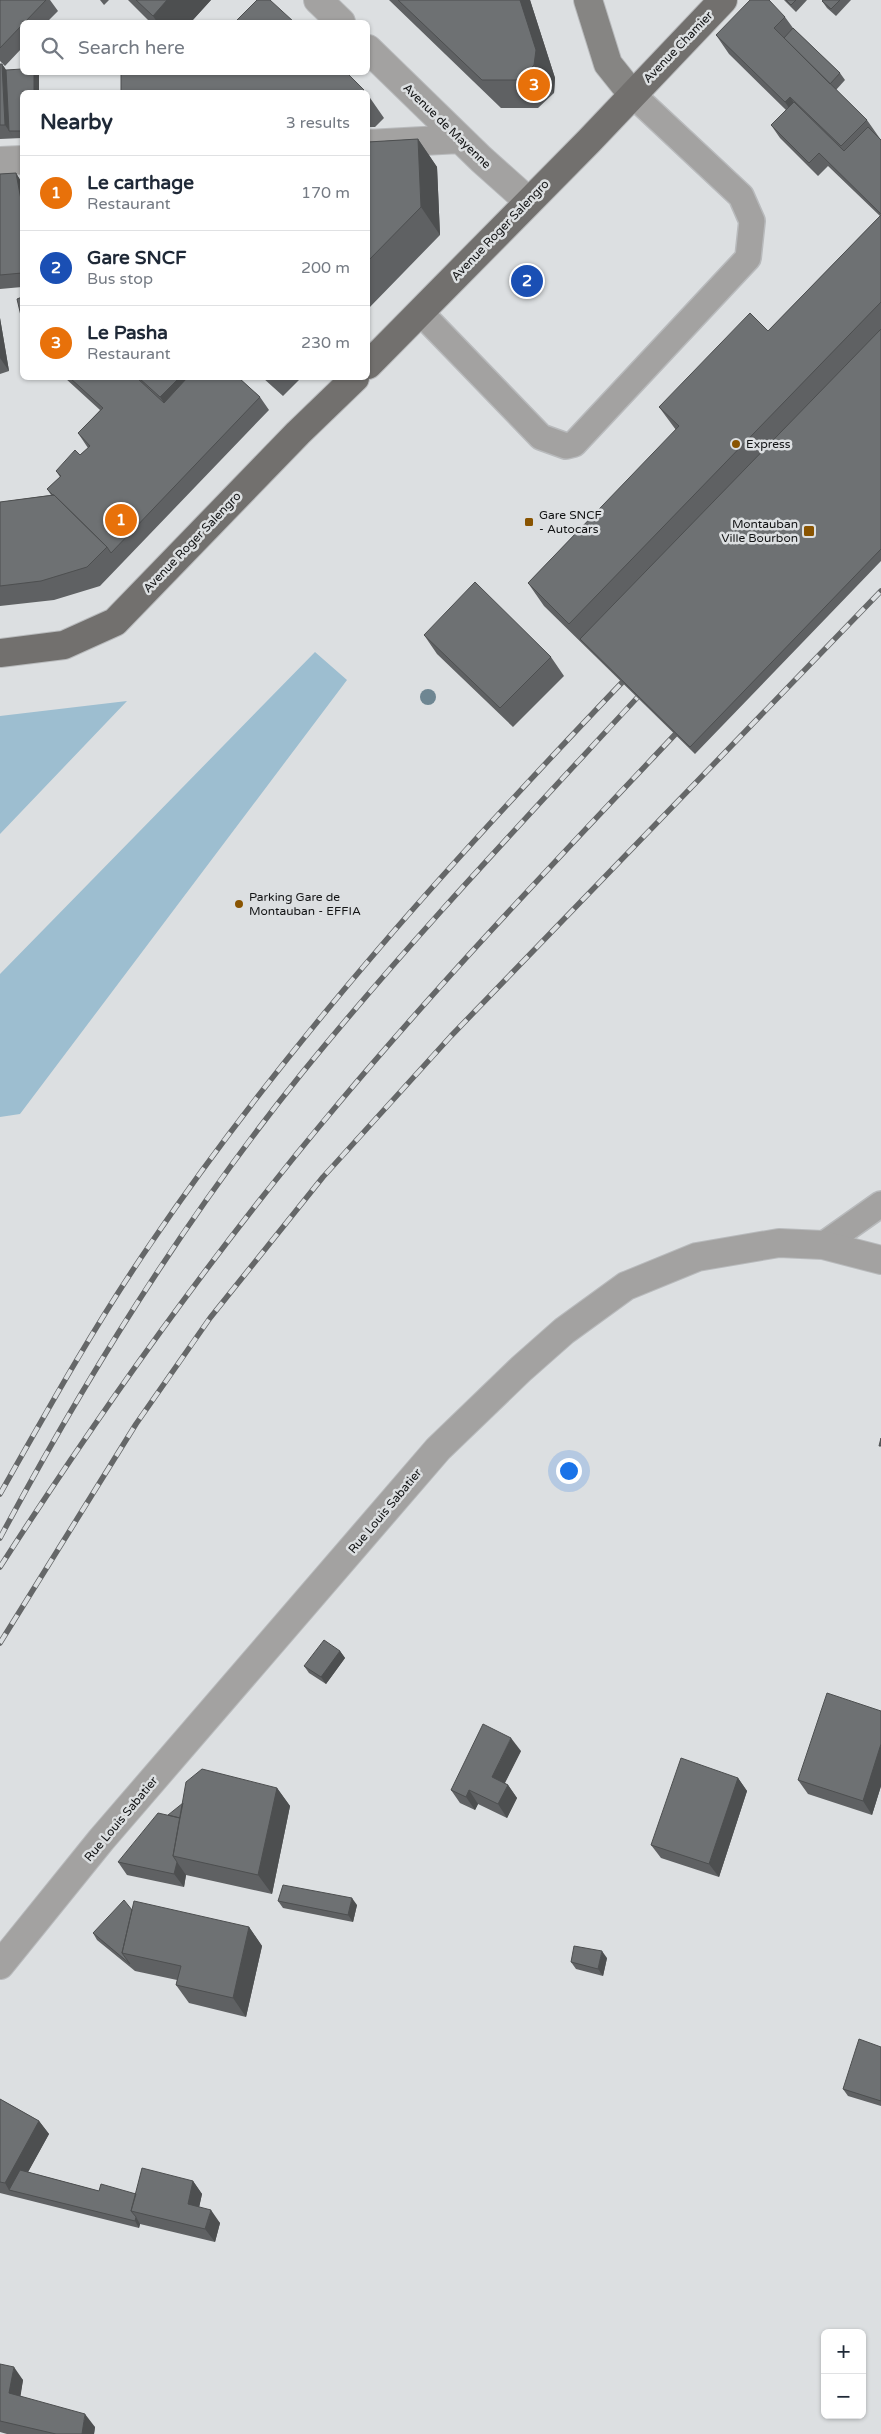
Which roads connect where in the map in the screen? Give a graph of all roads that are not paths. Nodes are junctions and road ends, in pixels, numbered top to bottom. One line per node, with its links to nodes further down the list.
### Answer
1 (318, 0): 4 (street)
2 (588, 0): 6 (street)
3 (723, 0): 6 (main road, Avenue Chamier)
4 (339, 20)
5 (370, 51): 7 (street, Avenue de Mayenne)
6 (632, 94): 11 (main road, Avenue Roger Salengro); 12 (lane)
7 (460, 140): 8 (street); 11 (street, Avenue de Mayenne)
8 (370, 144)
9 (20, 160): 10 (street)
10 (0, 161)
11 (528, 201): 12 (main road, Avenue Roger Salengro)
12 (420, 312): 13 (main road, Avenue Roger Salengro)
13 (370, 363)
14 (353, 380): 15 (main road, Avenue Roger Salengro)
15 (0, 653)
16 (881, 1204): 17 (lane)
17 (823, 1245): 18 (street, Rue Louis Sabatier); 19 (street, Rue Louis Sabatier)
18 (881, 1260)
19 (0, 1965)

